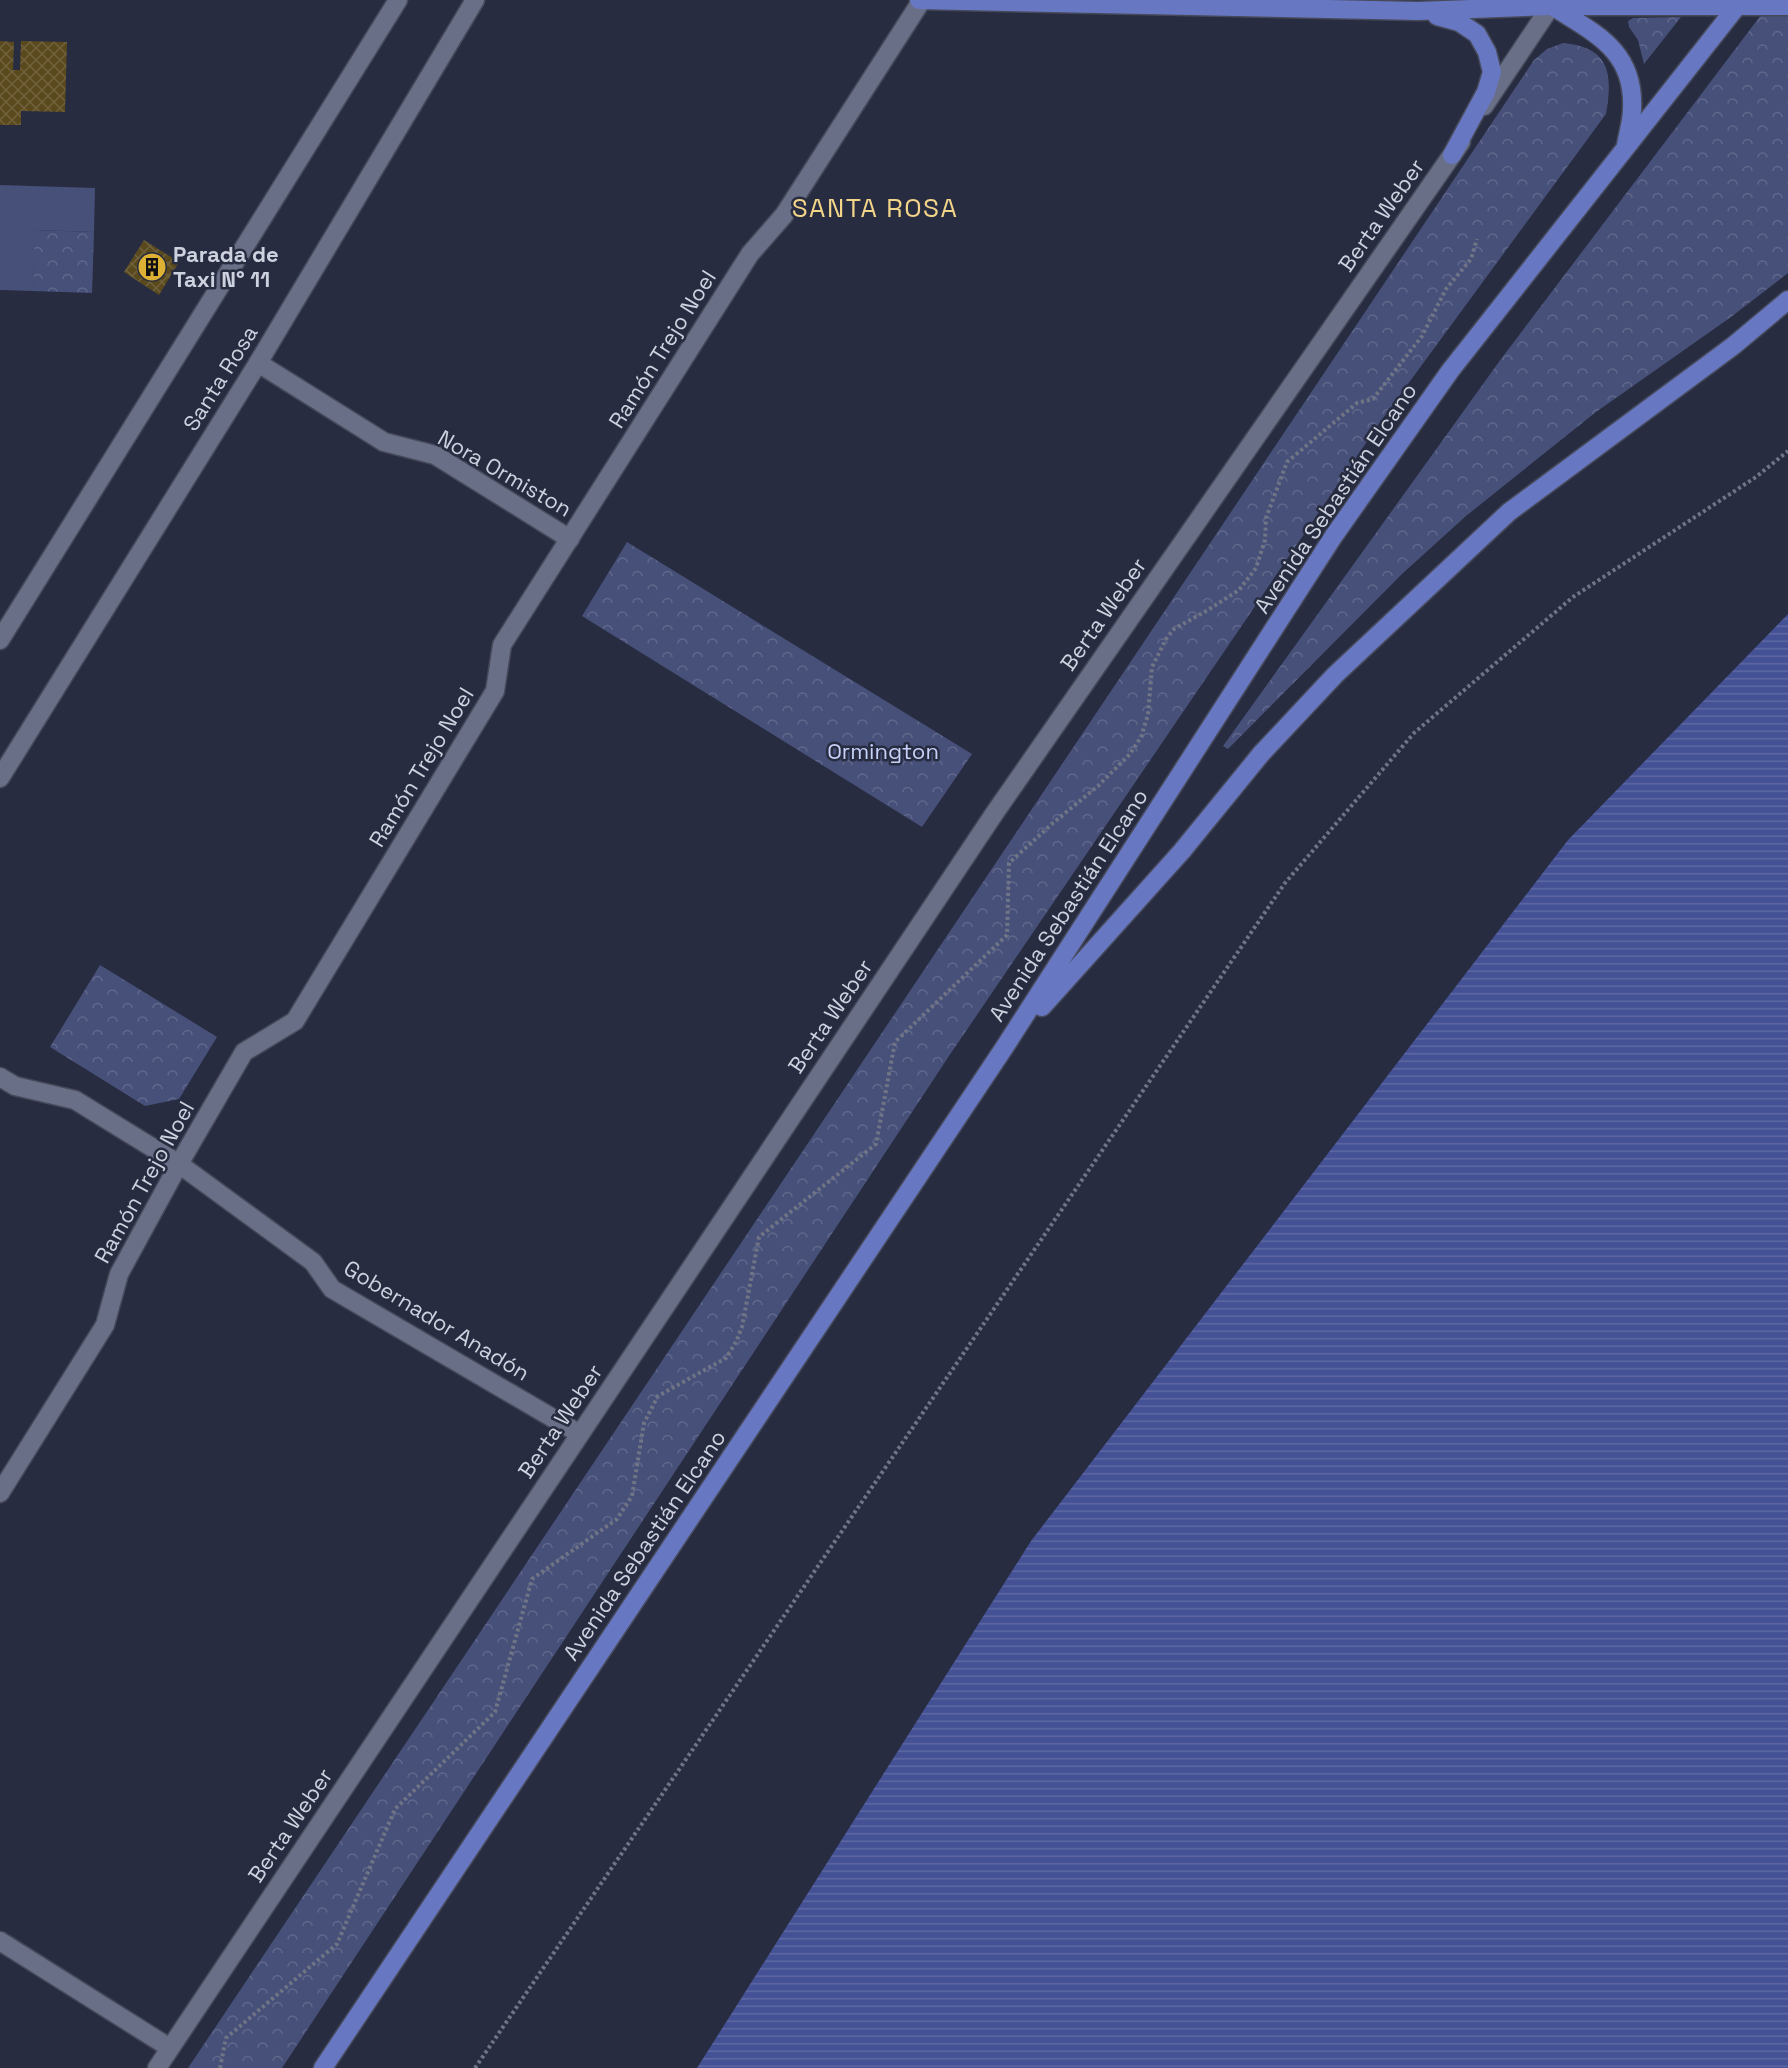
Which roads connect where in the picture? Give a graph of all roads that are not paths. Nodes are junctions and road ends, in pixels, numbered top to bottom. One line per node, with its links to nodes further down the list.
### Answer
1 (398, 0): 13 (street)
2 (475, 0): 11 (street, Santa Rosa)
3 (921, 0): 7 (main road); 12 (street, Ramón Trejo Noel)
4 (1553, 3): 5 (main road); 7 (main road); 8 (main road); 9 (street, Berta Weber)
5 (1739, 3): 6 (main road); 8 (main road, Avenida Sebastián Elcano)
6 (1788, 6)
7 (1418, 10): 9 (main road)
8 (1626, 149): 15 (main road, Avenida Sebastián Elcano)
9 (1452, 155): 18 (street, Berta Weber)
10 (1788, 300): 15 (main road, Avenida Sebastián Elcano)
11 (258, 363): 12 (street, Nora Ormiston); 14 (street, Santa Rosa)
12 (570, 539): 17 (street, Ramón Trejo Noel)
13 (0, 640)
14 (0, 778)
15 (1004, 1048): 23 (main road, Avenida Sebastián Elcano)
16 (0, 1077): 17 (street, Gobernador Anadón)
17 (179, 1164): 18 (street, Gobernador Anadón); 19 (street, Ramón Trejo Noel)
18 (580, 1434): 21 (street, Berta Weber)
19 (0, 1493)
20 (0, 1941): 21 (street)
21 (170, 2048): 22 (street, Berta Weber)
22 (157, 2068)
23 (323, 2068)

